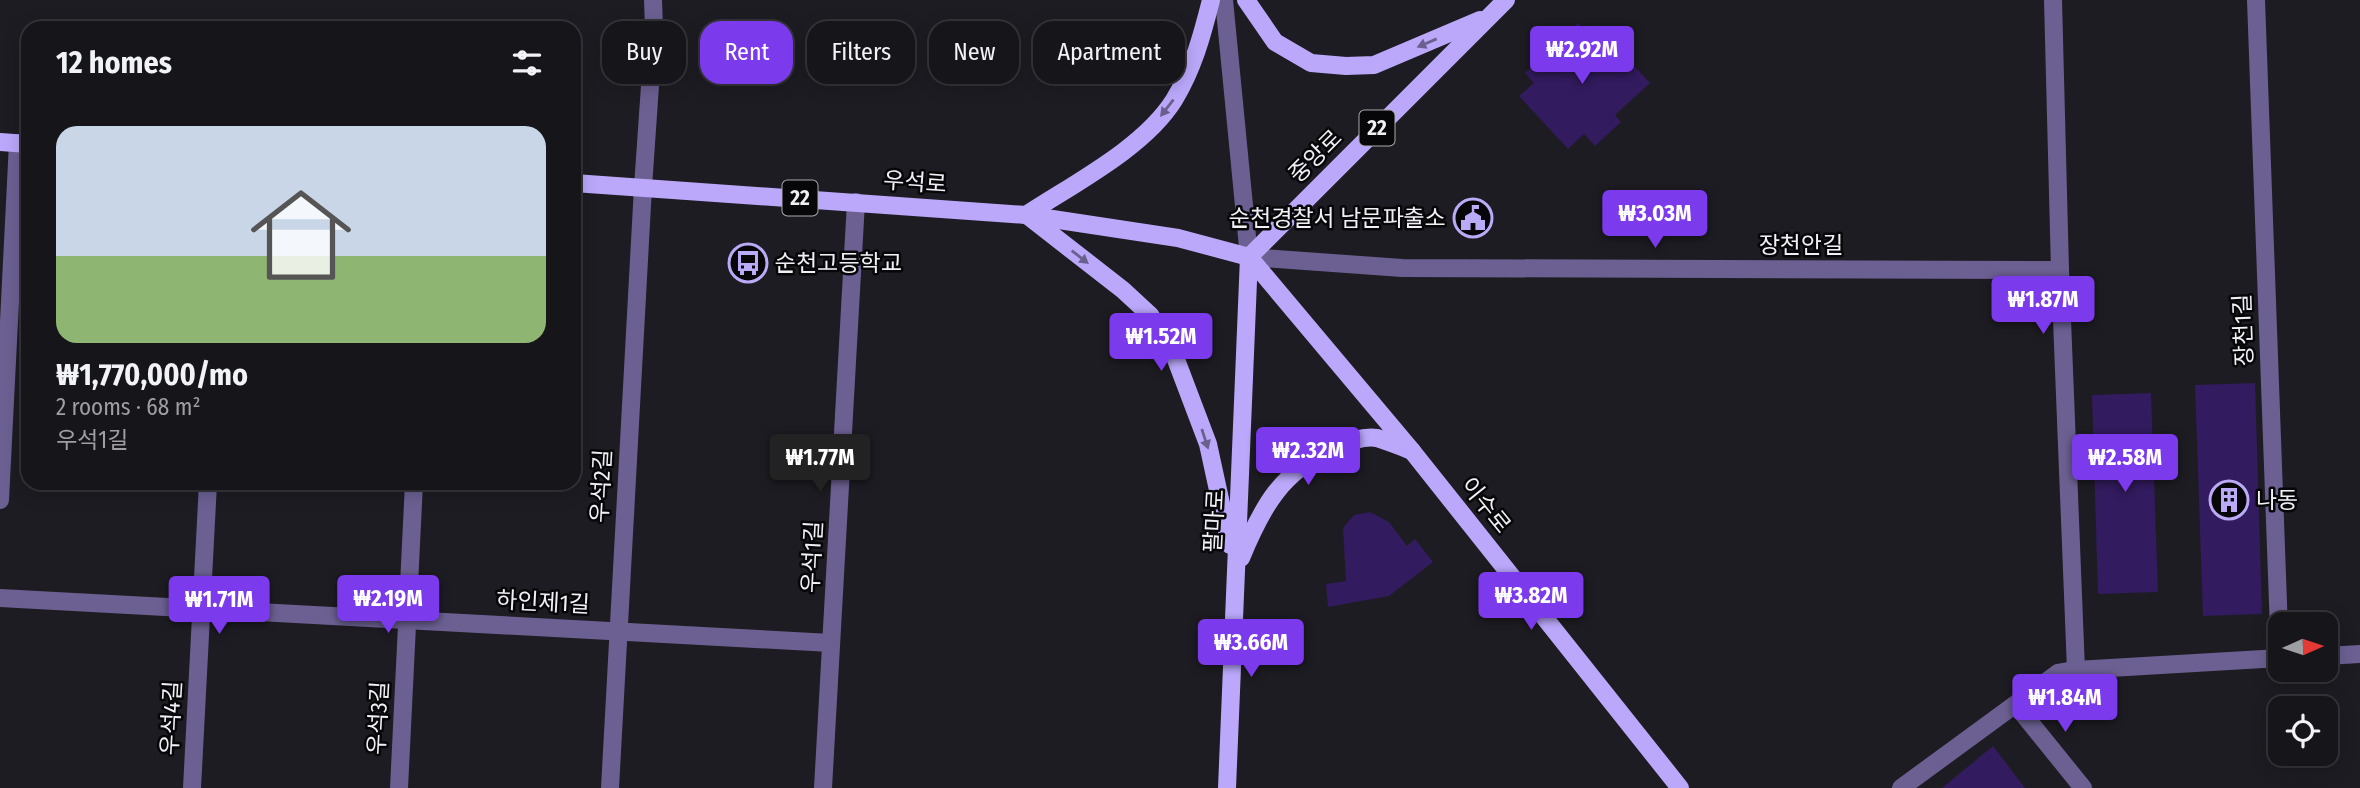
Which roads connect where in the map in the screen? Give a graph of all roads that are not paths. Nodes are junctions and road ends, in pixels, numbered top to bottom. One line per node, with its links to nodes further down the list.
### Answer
1 (653, 0): 11 (street, 우석2길)
2 (1211, 0): 13 (main road, one-way to 13)
3 (1224, 0): 14 (street)
4 (1246, 0): 8 (main road, one-way to 4)
5 (1506, 0): 8 (main road, 중앙로 / 22)
6 (2053, 0): 15 (street)
7 (2256, 0): 23 (street, 장천1길)
8 (1490, 16): 14 (main road, 중앙로 / 22)
9 (15, 143): 19 (street)
10 (581, 183): 11 (main road, 우석로 / 22)
11 (643, 187): 12 (main road, 우석로 / 22); 25 (street, 우석2길)
12 (856, 202): 13 (main road, 우석로 / 22); 26 (street, 우석1길)
13 (1026, 215): 14 (main road, 우석로 / 22); 20 (main road, one-way to 20)
14 (1249, 257): 15 (street, 장천안길); 16 (main road, 이수로); 20 (main road, 팔마로)
15 (2060, 270): 30 (street)
16 (1412, 451): 20 (main road); 37 (main road, 이수로)
17 (208, 490): 22 (street, 우석4길)
18 (414, 490): 24 (street, 우석3길)
19 (0, 500)
20 (1236, 569): 36 (main road, 팔마로)
21 (0, 598): 22 (street, 하인제1길)
22 (201, 608): 24 (street, 하인제1길); 32 (street, 우석4길)
23 (2278, 612)
24 (408, 619): 25 (street, 하인제1길); 33 (street, 우석3길)
25 (618, 630): 26 (street, 하인제1길); 34 (street, 우석2길)
26 (831, 643): 35 (street, 우석1길)
27 (2360, 654): 28 (street)
28 (2338, 655)
29 (2268, 659): 30 (street, 장천1길)
30 (2076, 670): 31 (street, 장천1길)
31 (2016, 705): 38 (street, 장천1길); 39 (street)
32 (192, 788)
33 (399, 788)
34 (610, 788)
35 (823, 788)
36 (1227, 788)
37 (1680, 788)
38 (1901, 788)
39 (2083, 788)

